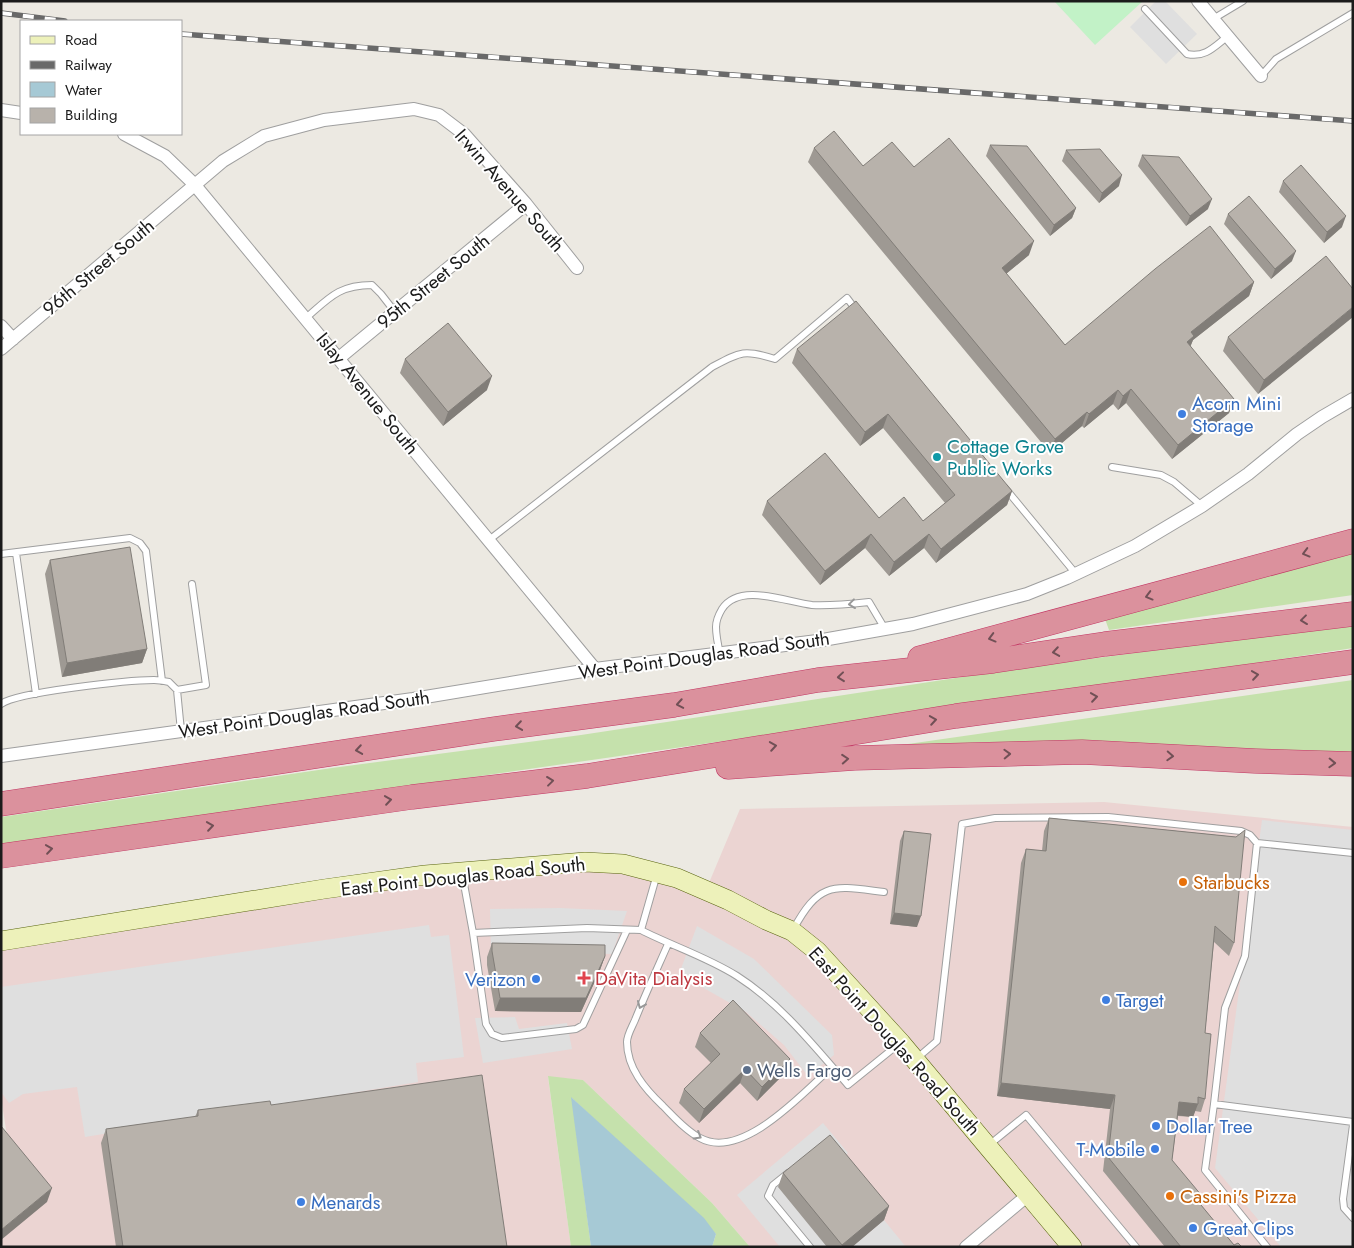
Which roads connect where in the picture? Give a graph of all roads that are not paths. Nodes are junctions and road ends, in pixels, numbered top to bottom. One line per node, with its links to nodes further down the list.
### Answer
1 (1198, 1): 5 (street)
2 (1243, 1): 5 (lane)
3 (1145, 9): 6 (lane)
4 (1353, 13): 7 (lane)
5 (1213, 20): 6 (street)
6 (1228, 36): 7 (street)
7 (1261, 76)
8 (1, 110): 9 (street)
9 (20, 113)
10 (439, 115): 12 (street, 96th Street South); 13 (street, Irwin Avenue South)
11 (126, 135): 12 (street, Islay Avenue South)
12 (194, 184): 17 (street, Islay Avenue South); 19 (street, 96th Street South)
13 (526, 204): 14 (street, Irwin Avenue South); 15 (street, 95th Street South)
14 (577, 268)
15 (395, 312): 17 (lane); 21 (street, 95th Street South)
16 (860, 314): 26 (lane)
17 (306, 318): 21 (street, Islay Avenue South)
18 (1, 326): 19 (street)
19 (13, 339): 20 (street, 96th Street South)
20 (1, 349)
21 (339, 358): 26 (street, Islay Avenue South)
22 (1353, 399): 25 (street, West Point Douglas Road South)
23 (1112, 467): 25 (lane)
24 (1000, 482): 30 (lane)
25 (1202, 506): 30 (street, West Point Douglas Road South)
26 (489, 540): 36 (street, Islay Avenue South)
27 (1353, 541): 37 (highway, one-way to 37)
28 (16, 553): 29 (lane); 38 (lane); 40 (lane)
29 (1, 554)
30 (1076, 574): 33 (street, West Point Douglas Road South)
31 (192, 584): 39 (lane)
32 (1353, 614): 37 (highway, one-way to 37)
33 (884, 629): 34 (street, West Point Douglas Road South); 34 (lane, one-way to 34)
34 (720, 654): 36 (street, West Point Douglas Road South)
35 (1353, 662): 45 (highway, one-way to 35)
36 (595, 670): 42 (street, West Point Douglas Road South)
37 (889, 672): 46 (highway, one-way to 46)
38 (162, 681): 39 (lane); 40 (lane)
39 (177, 690): 42 (lane)
40 (36, 694): 41 (lane)
41 (1, 704)
42 (181, 731): 43 (street, West Point Douglas Road South)
43 (1, 756)
44 (1353, 764): 45 (highway, one-way to 44)
45 (587, 776): 49 (highway, one-way to 45)
46 (1, 804)
47 (1257, 843): 48 (lane); 60 (lane); 62 (lane)
48 (1353, 853)
49 (1, 856)
50 (462, 872): 51 (street, East Point Douglas Road South); 56 (lane); 57 (street, East Point Douglas Road South)
51 (658, 873): 54 (lane); 55 (street, East Point Douglas Road South)
52 (884, 892): 55 (lane)
53 (627, 930): 54 (lane); 56 (lane); 56 (lane)
54 (641, 930): 58 (lane)
55 (792, 931): 59 (street, East Point Douglas Road South)
56 (473, 933)
57 (1, 941)
58 (668, 944): 61 (lane); 61 (lane, one-way to 61)
59 (900, 1042): 60 (street, East Point Douglas Road South); 61 (lane)
60 (915, 1060): 64 (street, East Point Douglas Road South)
61 (832, 1067)
62 (1214, 1104): 63 (lane); 74 (lane)
63 (1353, 1123): 67 (lane)
64 (987, 1146): 68 (street, East Point Douglas Road South); 73 (lane)
65 (794, 1168): 70 (lane)
66 (1353, 1176): 67 (lane)
67 (1345, 1178): 69 (lane)
68 (1028, 1195): 71 (street); 72 (street, East Point Douglas Road South)
69 (1353, 1218)
70 (810, 1247)
71 (966, 1247)
72 (1072, 1247)
73 (1136, 1247)
74 (1267, 1247)

